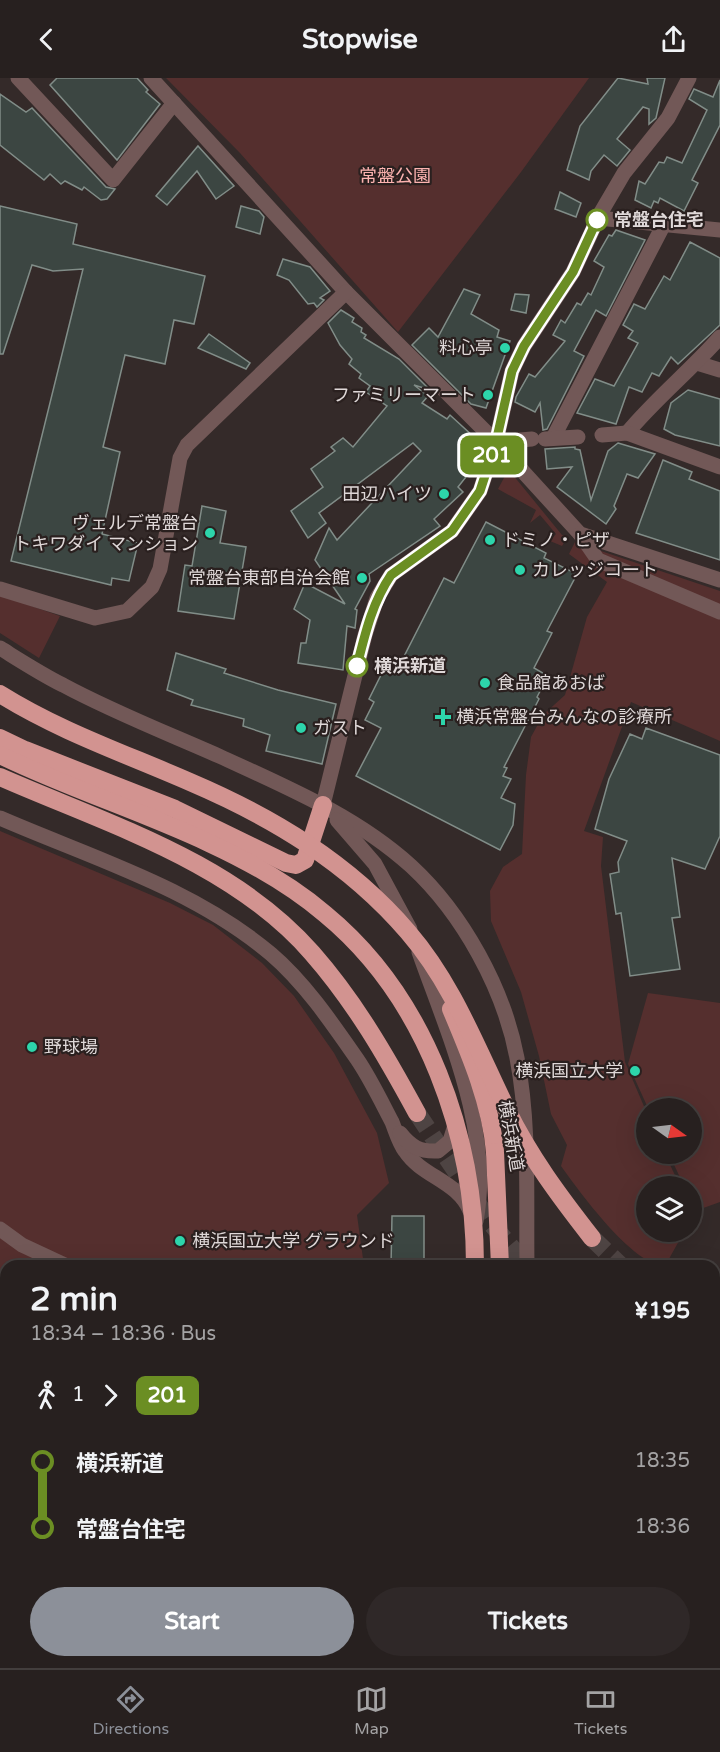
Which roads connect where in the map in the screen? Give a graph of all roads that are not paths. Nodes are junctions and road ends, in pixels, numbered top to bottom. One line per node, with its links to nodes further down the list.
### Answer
1 (18, 78): 4 (street)
2 (151, 78): 4 (street)
3 (689, 78): 5 (street)
4 (174, 103): 8 (street)
5 (598, 218): 6 (street); 16 (street)
6 (664, 224): 7 (street); 15 (street)
7 (720, 230)
8 (346, 292): 16 (street); 20 (street)
9 (720, 337): 10 (street)
10 (697, 363): 11 (street); 12 (street)
11 (720, 370)
12 (627, 434): 13 (street); 17 (street)
13 (602, 435)
14 (578, 436): 15 (street)
15 (543, 439): 16 (street)
16 (496, 442): 18 (street); 27 (street)
17 (720, 467)
18 (580, 534): 19 (street); 21 (street)
19 (720, 580)
20 (0, 589)
21 (720, 612)
22 (0, 648): 27 (street)
23 (0, 694): 29 (highway, 横浜新道, bridge)
24 (0, 738): 27 (highway)
25 (0, 755): 31 (highway)
26 (0, 777): 30 (highway)
27 (323, 805): 33 (street); 39 (street)
28 (0, 818): 32 (street)
29 (428, 958): 35 (highway, bridge); 38 (highway, 横浜新道, bridge)
30 (417, 1113)
31 (456, 1121): 32 (street); 33 (highway)
32 (392, 1123): 33 (street)
33 (475, 1225): 37 (highway)
34 (0, 1229): 36 (street)
35 (592, 1238)
36 (54, 1260)
37 (475, 1260)
38 (500, 1260)
39 (527, 1260)

